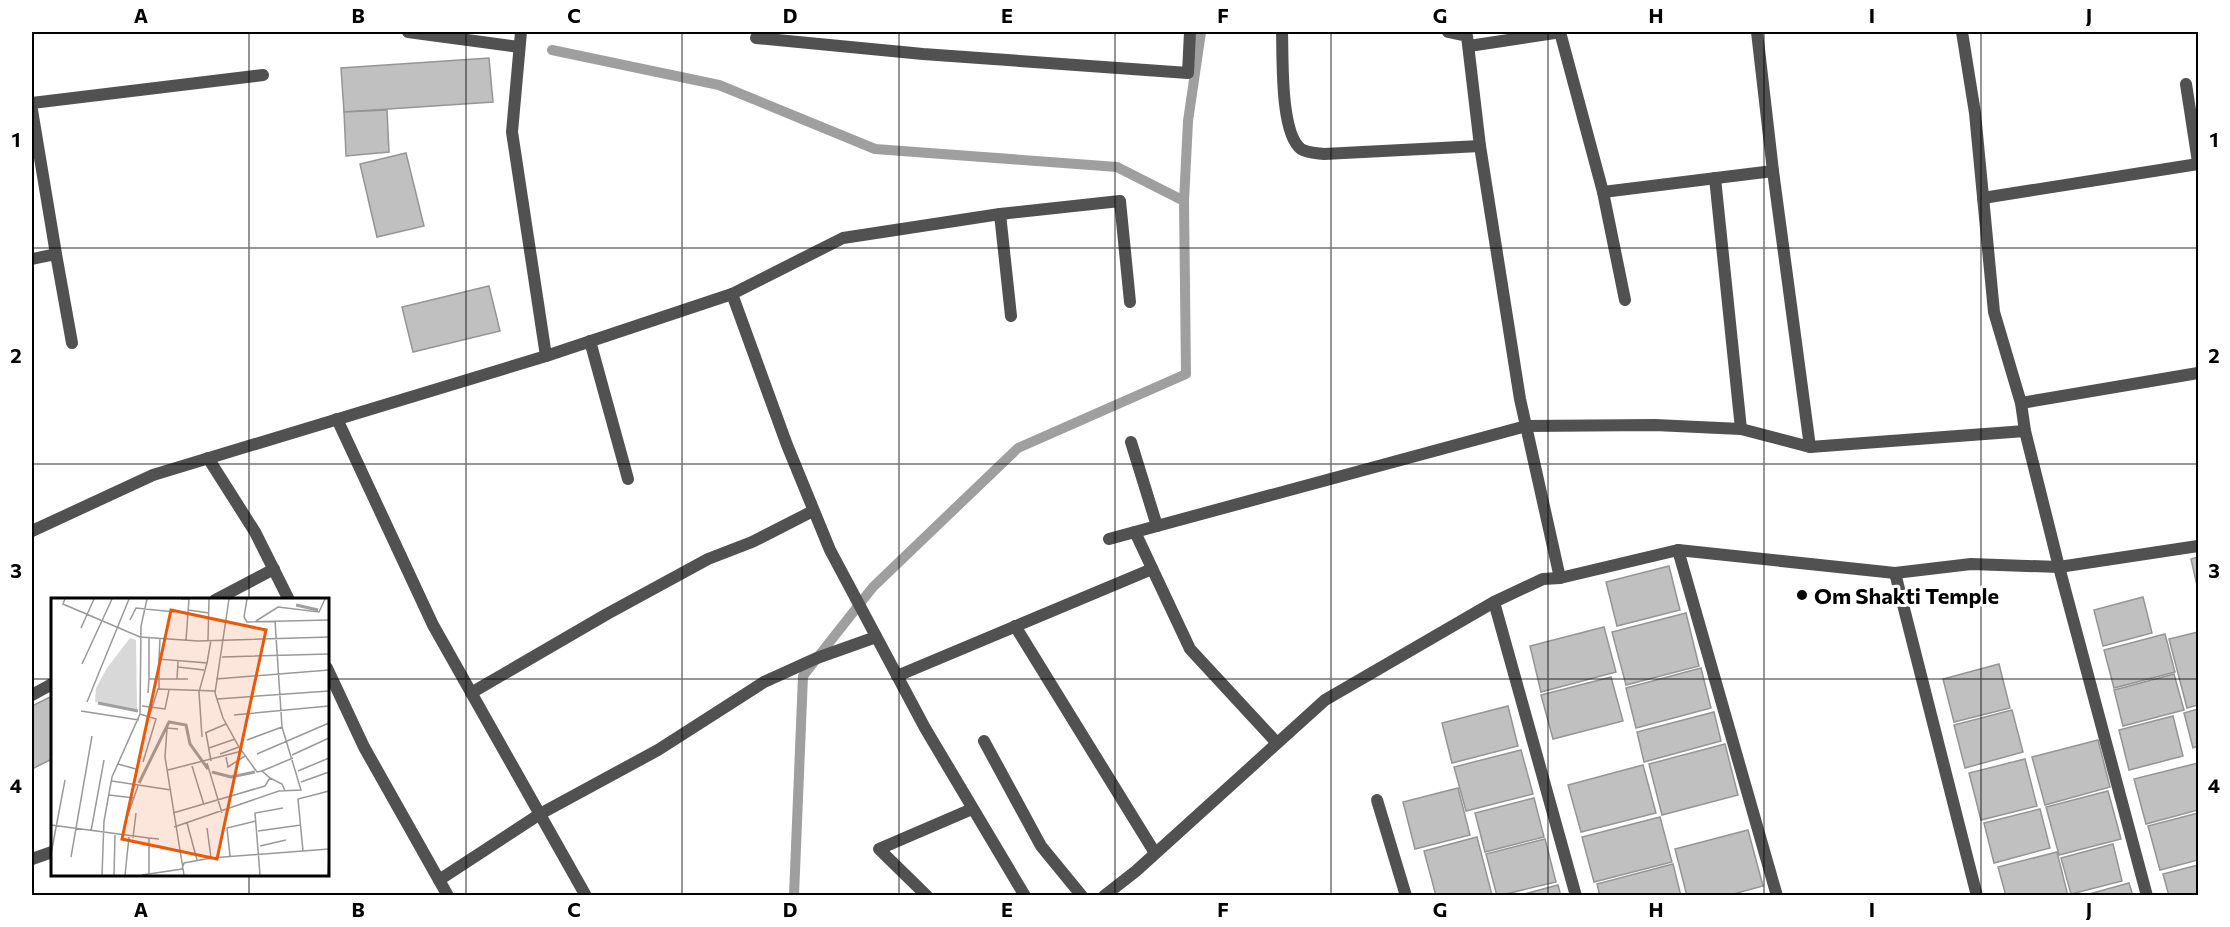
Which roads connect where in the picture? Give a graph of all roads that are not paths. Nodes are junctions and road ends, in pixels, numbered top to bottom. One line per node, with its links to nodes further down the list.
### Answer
1 (408, 32): 11 (street)
2 (520, 32): 11 (street)
3 (1190, 32): 9 (street)
4 (1282, 32): 16 (street)
5 (1448, 32): 10 (street)
6 (1560, 32): 10 (street); 20 (street)
7 (1757, 32): 18 (street)
8 (1962, 32): 21 (street)
9 (756, 38)
10 (1469, 46): 16 (street)
11 (519, 47): 31 (street)
12 (263, 75): 14 (street)
13 (2186, 84): 17 (street)
14 (32, 103)
15 (32, 110): 23 (street)
16 (1480, 146): 35 (street)
17 (2199, 163): 21 (street)
18 (1773, 171): 19 (street); 39 (street)
19 (1715, 178): 20 (street); 36 (street)
20 (1603, 192): 26 (street)
21 (1983, 198): 33 (street)
22 (1000, 214): 25 (street); 27 (street); 28 (street)
23 (56, 254): 24 (street); 30 (street)
24 (32, 259)
25 (732, 294): 29 (street); 42 (street)
26 (1624, 300)
27 (1130, 302)
28 (1011, 316)
29 (590, 341): 31 (street); 41 (street)
30 (72, 343)
31 (546, 356): 34 (street)
32 (2199, 373): 33 (street)
33 (2022, 404): 37 (street)
34 (337, 419): 40 (street); 62 (street)
35 (1526, 426): 36 (street); 43 (street); 53 (street)
36 (1741, 429): 39 (street)
37 (2025, 431): 39 (street); 49 (street)
38 (1131, 442): 43 (street)
39 (1810, 447)
40 (208, 458): 44 (street); 50 (street)
41 (628, 479)
42 (813, 511): 58 (street); 62 (street)
43 (1157, 526): 45 (street)
44 (32, 531)
45 (1135, 532): 46 (street); 51 (street)
46 (1109, 539)
47 (2199, 546): 49 (street)
48 (1678, 550): 52 (street); 53 (street); 81 (street)
49 (2059, 567): 52 (street); 83 (street)
50 (274, 569): 54 (street); 55 (street)
51 (1152, 569): 57 (street); 65 (street)
52 (1895, 573): 82 (street)
53 (1560, 578): 56 (street)
54 (219, 598)
55 (288, 598)
56 (1494, 602): 65 (street); 80 (street)
57 (1015, 626): 60 (street); 70 (street)
58 (873, 633): 60 (street); 68 (street)
59 (328, 670): 72 (street)
60 (897, 676): 67 (street)
61 (51, 685): 63 (street)
62 (471, 693): 68 (street)
63 (32, 695)
64 (984, 741): 77 (street)
65 (1277, 743): 70 (street)
66 (1377, 800): 79 (street)
67 (972, 808): 75 (street); 76 (street)
68 (540, 814): 72 (street); 74 (street)
69 (51, 852): 71 (street)
70 (1155, 853): 78 (street)
71 (32, 859)
72 (439, 880): 73 (street)
73 (448, 896)
74 (586, 896)
75 (927, 896)
76 (1025, 896)
77 (1082, 896)
78 (1104, 896)
79 (1406, 896)
80 (1576, 896)
81 (1777, 896)
82 (1977, 896)
83 (2147, 896)

